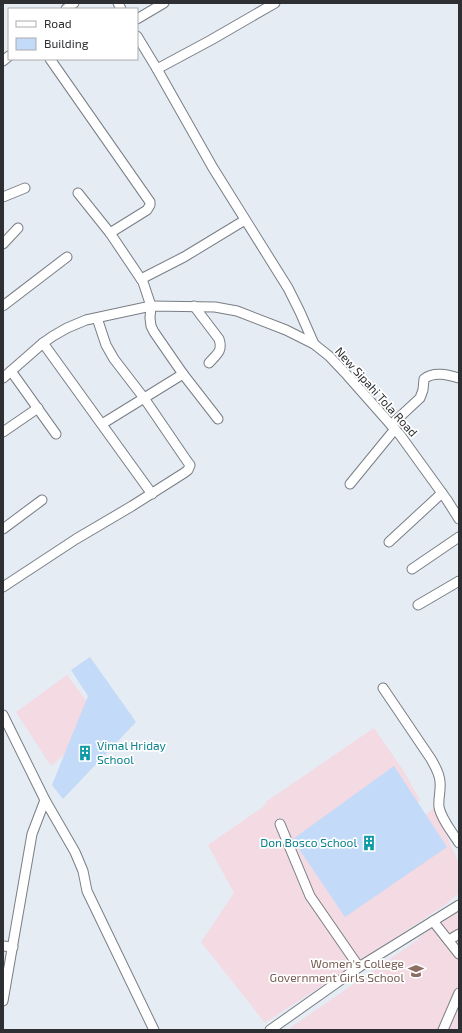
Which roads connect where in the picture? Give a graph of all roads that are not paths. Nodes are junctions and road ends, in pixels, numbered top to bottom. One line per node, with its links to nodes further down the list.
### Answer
1 (164, 3): 3 (street)
2 (274, 3): 6 (street)
3 (138, 18)
4 (138, 38): 6 (street)
5 (51, 60): 12 (street)
6 (157, 69): 10 (street)
7 (25, 188): 9 (street)
8 (78, 192): 12 (street)
9 (3, 198)
10 (245, 220): 15 (street); 21 (street)
11 (18, 228): 13 (street)
12 (110, 233): 15 (street)
13 (3, 244)
14 (67, 257): 16 (street)
15 (140, 279): 17 (street)
16 (4, 302)
17 (151, 306): 18 (street, New Sipahi Tola Road); 19 (street, New Sipahi Tola Road); 24 (street)
18 (194, 306): 21 (street, New Sipahi Tola Road); 22 (street)
19 (97, 318): 20 (street, New Sipahi Tola Road); 27 (street)
20 (43, 343): 23 (street, New Sipahi Tola Road); 30 (street)
21 (314, 344): 31 (street, New Sipahi Tola Road)
22 (209, 362)
23 (11, 371): 25 (street, New Sipahi Tola Road); 28 (street)
24 (184, 374): 27 (street); 29 (street)
25 (3, 378)
26 (459, 378): 31 (street)
27 (144, 398): 30 (street); 36 (street)
28 (38, 408): 32 (street); 33 (street)
29 (218, 419)
30 (102, 424): 36 (street)
31 (393, 427): 34 (street); 35 (street, New Sipahi Tola Road)
32 (3, 432)
33 (56, 434)
34 (350, 484)
35 (442, 493): 38 (street, New Sipahi Tola Road); 41 (street)
36 (152, 494): 44 (street)
37 (42, 500): 39 (street)
38 (459, 520)
39 (3, 529)
40 (459, 536): 42 (street)
41 (389, 542)
42 (412, 569)
43 (459, 581): 45 (street)
44 (3, 587)
45 (418, 605)
46 (383, 688): 50 (street)
47 (3, 715): 48 (street)
48 (45, 800): 56 (street); 61 (street)
49 (280, 824): 58 (street)
50 (459, 843)
51 (459, 904): 52 (street)
52 (433, 921): 54 (street); 58 (street)
53 (459, 934): 54 (street)
54 (449, 940): 57 (street)
55 (3, 946): 56 (street)
56 (13, 947): 60 (street)
57 (459, 954)
58 (359, 968): 62 (street)
59 (459, 993): 63 (street)
60 (3, 1001)
61 (154, 1030)
62 (270, 1030)
63 (443, 1030)

